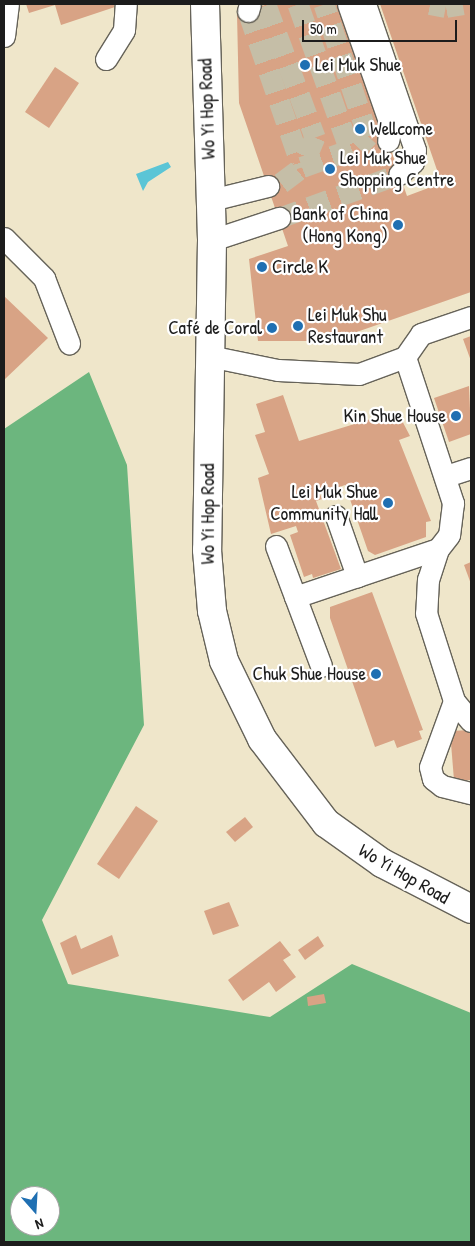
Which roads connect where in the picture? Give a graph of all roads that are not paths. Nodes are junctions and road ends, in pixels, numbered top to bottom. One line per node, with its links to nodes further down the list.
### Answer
1 (8, 4): 6 (street)
2 (126, 4): 7 (street)
3 (205, 4): 11 (main road, Wo Yi Hop Road)
4 (348, 4): 8 (street)
5 (365, 4): 9 (street)
6 (4, 31)
7 (106, 59)
8 (388, 141)
9 (399, 174)
10 (268, 186): 11 (street)
11 (211, 200): 14 (main road, Wo Yi Hop Road)
12 (279, 218): 14 (street)
13 (4, 238): 16 (street)
14 (212, 240): 17 (main road, Wo Yi Hop Road)
15 (471, 317): 18 (street)
16 (69, 342)
17 (209, 356): 18 (street); 30 (main road, Wo Yi Hop Road)
18 (405, 357): 20 (street)
19 (471, 468): 20 (street)
20 (446, 476): 23 (street)
21 (336, 516): 24 (street)
22 (276, 546): 25 (street)
23 (438, 549): 24 (street); 27 (street)
24 (357, 576): 25 (street)
25 (295, 597): 26 (street)
26 (321, 666)
27 (454, 702): 28 (street); 29 (street)
28 (471, 720)
29 (471, 793)
30 (471, 909)

